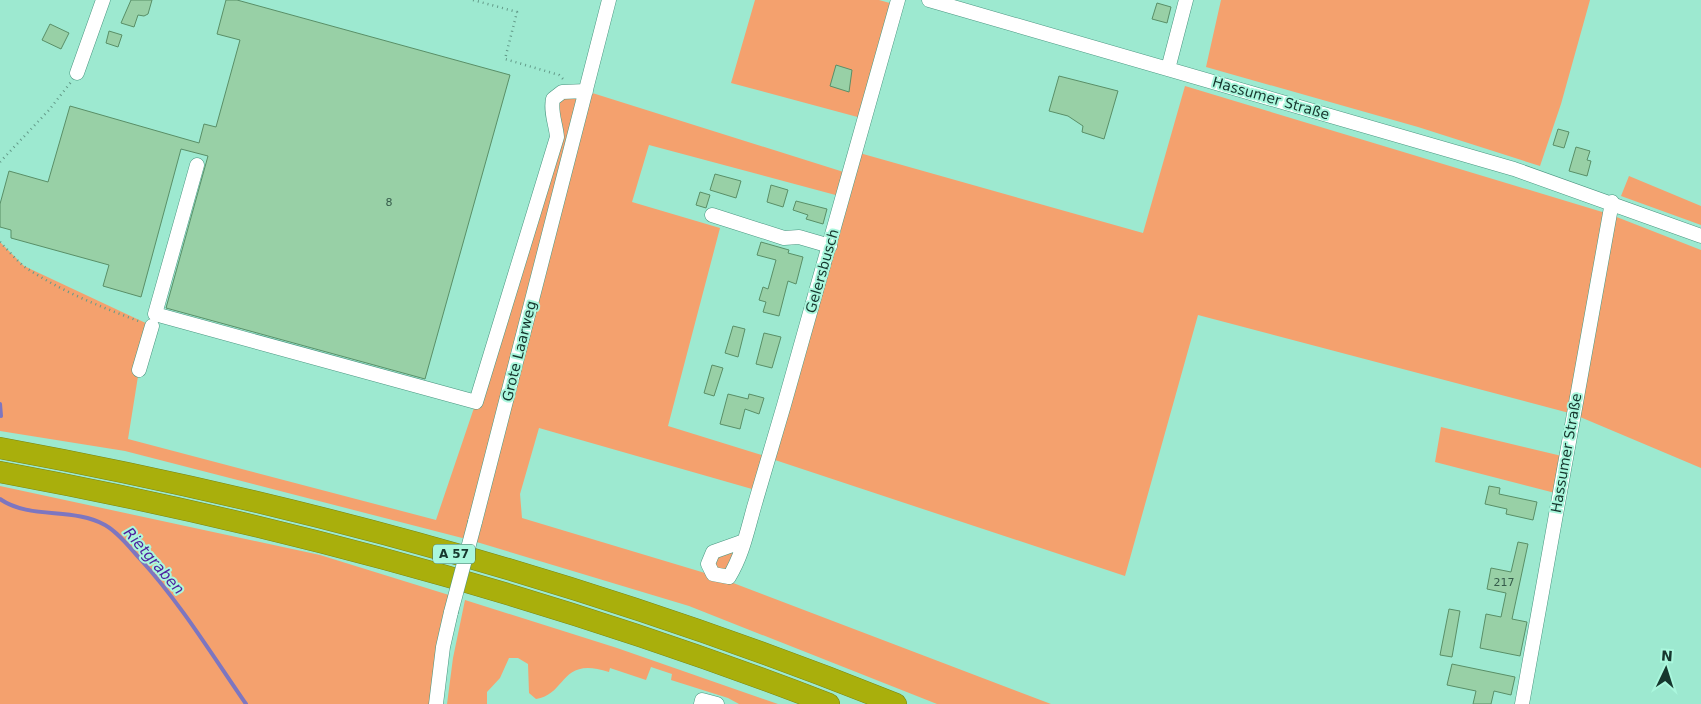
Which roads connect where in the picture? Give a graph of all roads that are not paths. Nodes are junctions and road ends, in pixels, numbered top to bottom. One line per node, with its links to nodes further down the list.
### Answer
1 (103, 0): 7 (street)
2 (610, 0): 8 (street, Grote Laarweg)
3 (898, 0): 13 (street, Gelersbusch)
4 (929, 0): 6 (street, Hassumer Straße)
5 (1186, 0): 6 (street)
6 (1168, 69): 10 (street, Hassumer Straße)
7 (78, 73)
8 (579, 91): 9 (street); 19 (street, Grote Laarweg, bridge)
9 (197, 165)
10 (1612, 202): 12 (street, Hassumer Straße); 24 (street, Hassumer Straße)
11 (712, 214): 13 (street)
12 (1701, 236)
13 (830, 246): 18 (street, Gelersbusch)
14 (152, 326): 15 (street)
15 (139, 370)
16 (0, 448): 23 (highway, A 57)
17 (0, 472): 22 (highway, A 57)
18 (744, 541)
19 (436, 704)
20 (700, 704): 21 (street)
21 (716, 704)
22 (830, 704)
23 (896, 704)
24 (1522, 704)

